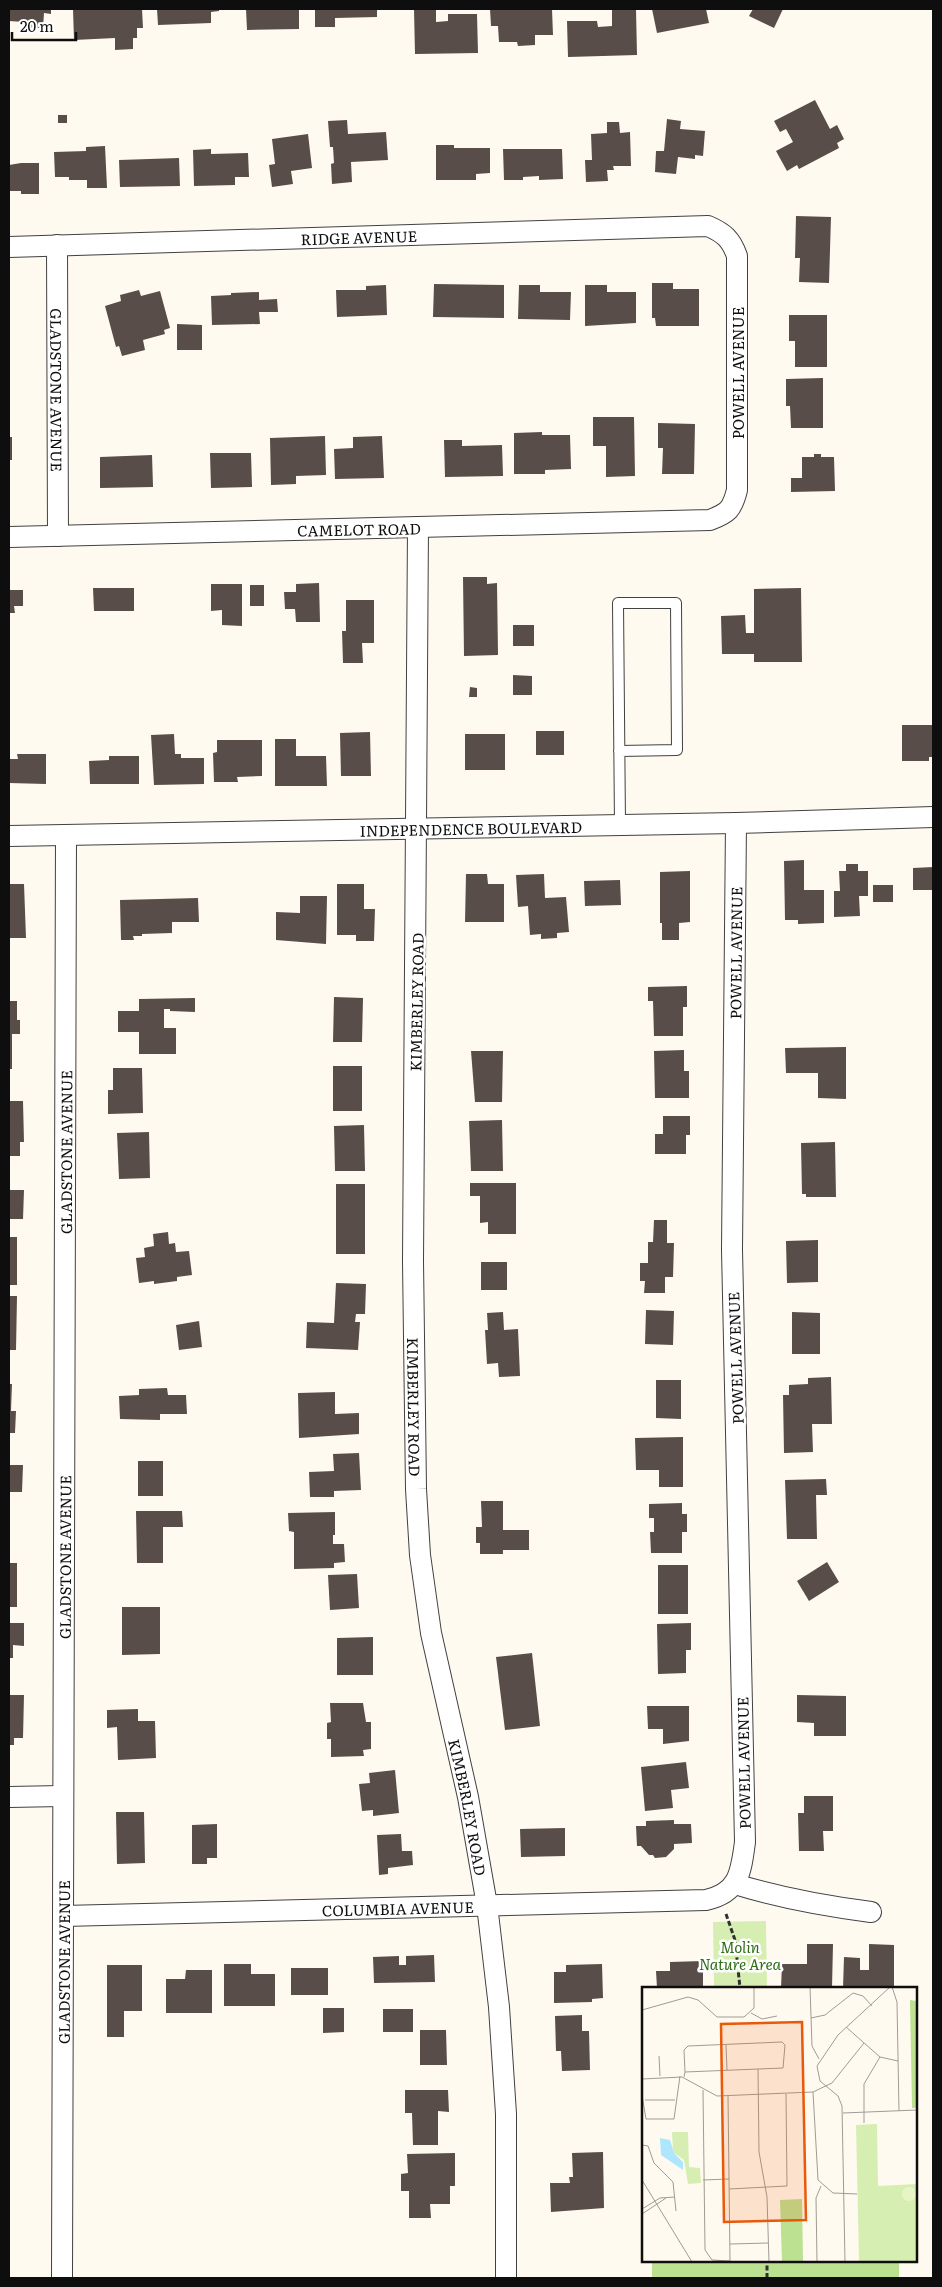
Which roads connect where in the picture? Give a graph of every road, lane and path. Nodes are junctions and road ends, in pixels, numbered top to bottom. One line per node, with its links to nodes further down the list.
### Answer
1 (708, 226): 2 (street, RIDGE AVENUE); 4 (street, POWELL AVENUE)
2 (57, 245): 3 (street, RIDGE AVENUE); 6 (street, GLADSTONE AVENUE)
3 (9, 247)
4 (710, 520): 5 (street, CAMELOT ROAD)
5 (418, 527): 6 (street, CAMELOT ROAD); 12 (street, KIMBERLEY ROAD)
6 (58, 536): 7 (street, CAMELOT ROAD)
7 (9, 537)
8 (619, 751): 8 (lane); 11 (lane)
9 (933, 817): 10 (street, INDEPENDENCE BOULEVARD)
10 (736, 823): 11 (street, INDEPENDENCE BOULEVARD); 17 (street, POWELL AVENUE)
11 (620, 825): 12 (street, INDEPENDENCE BOULEVARD)
12 (417, 828): 14 (street, INDEPENDENCE BOULEVARD); 18 (street, KIMBERLEY ROAD)
13 (9, 836): 14 (street, INDEPENDENCE BOULEVARD)
14 (66, 836): 16 (street, GLADSTONE AVENUE)
15 (9, 1796): 16 (street)
16 (62, 1796): 20 (street, GLADSTONE AVENUE)
17 (729, 1890): 18 (street, COLUMBIA AVENUE); 19 (street, COLUMBIA AVENUE); 21 (path)
18 (486, 1905): 20 (street, COLUMBIA AVENUE); 24 (street, KIMBERLEY ROAD)
19 (871, 1912)
20 (63, 1916): 23 (street, GLADSTONE AVENUE)
21 (740, 1987)
22 (767, 2262): 25 (path)
23 (62, 2278)
24 (506, 2278)
25 (767, 2278)

